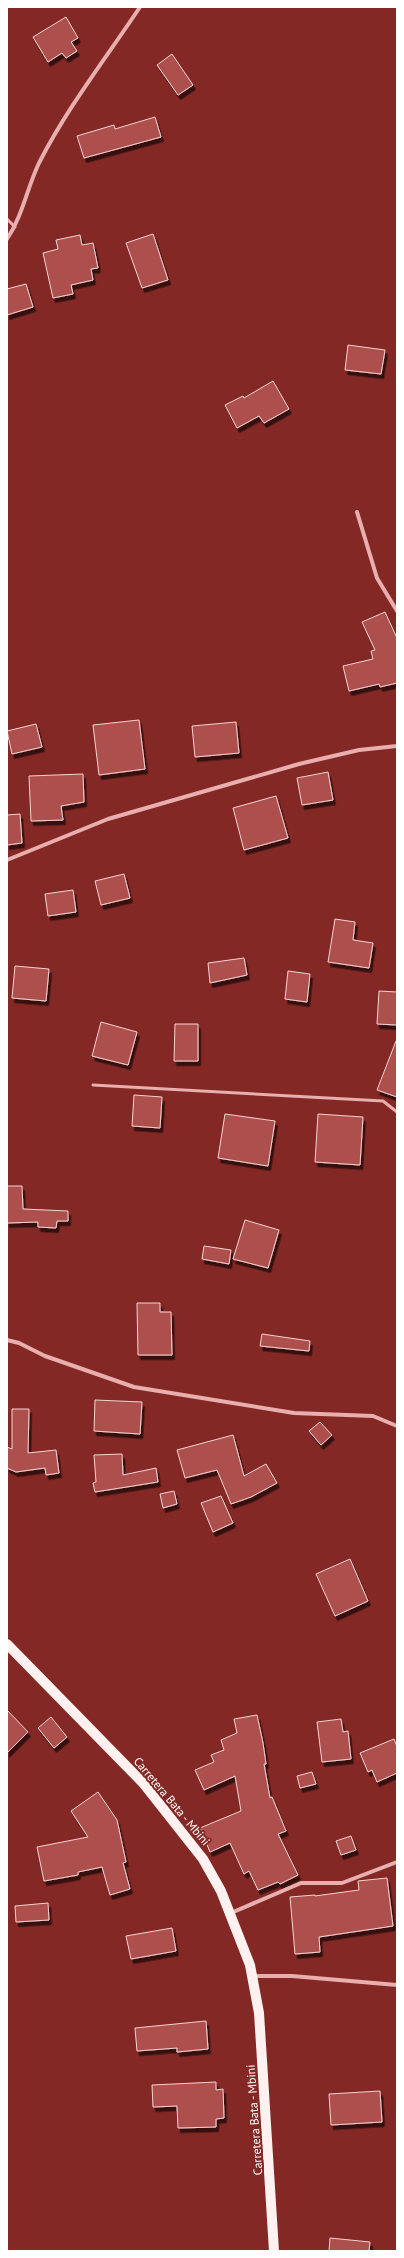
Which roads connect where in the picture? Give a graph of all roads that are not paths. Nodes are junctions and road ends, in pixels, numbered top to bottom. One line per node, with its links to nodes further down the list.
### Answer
1 (140, 7): 3 (street)
2 (7, 219): 3 (lane)
3 (15, 228): 4 (street)
4 (7, 239)
5 (357, 512): 6 (street)
6 (397, 611)
7 (397, 746): 8 (street)
8 (7, 860)
9 (93, 1085): 10 (lane)
10 (397, 1112)
11 (7, 1340): 12 (street)
12 (397, 1426)
13 (8, 1646): 15 (main road, Carretera Bata - Mbini)
14 (397, 1862): 15 (street)
15 (231, 1913): 16 (main road, Carretera Bata - Mbini)
16 (252, 1976): 17 (street); 18 (main road, Carretera Bata - Mbini)
17 (397, 1985)
18 (274, 2251)

